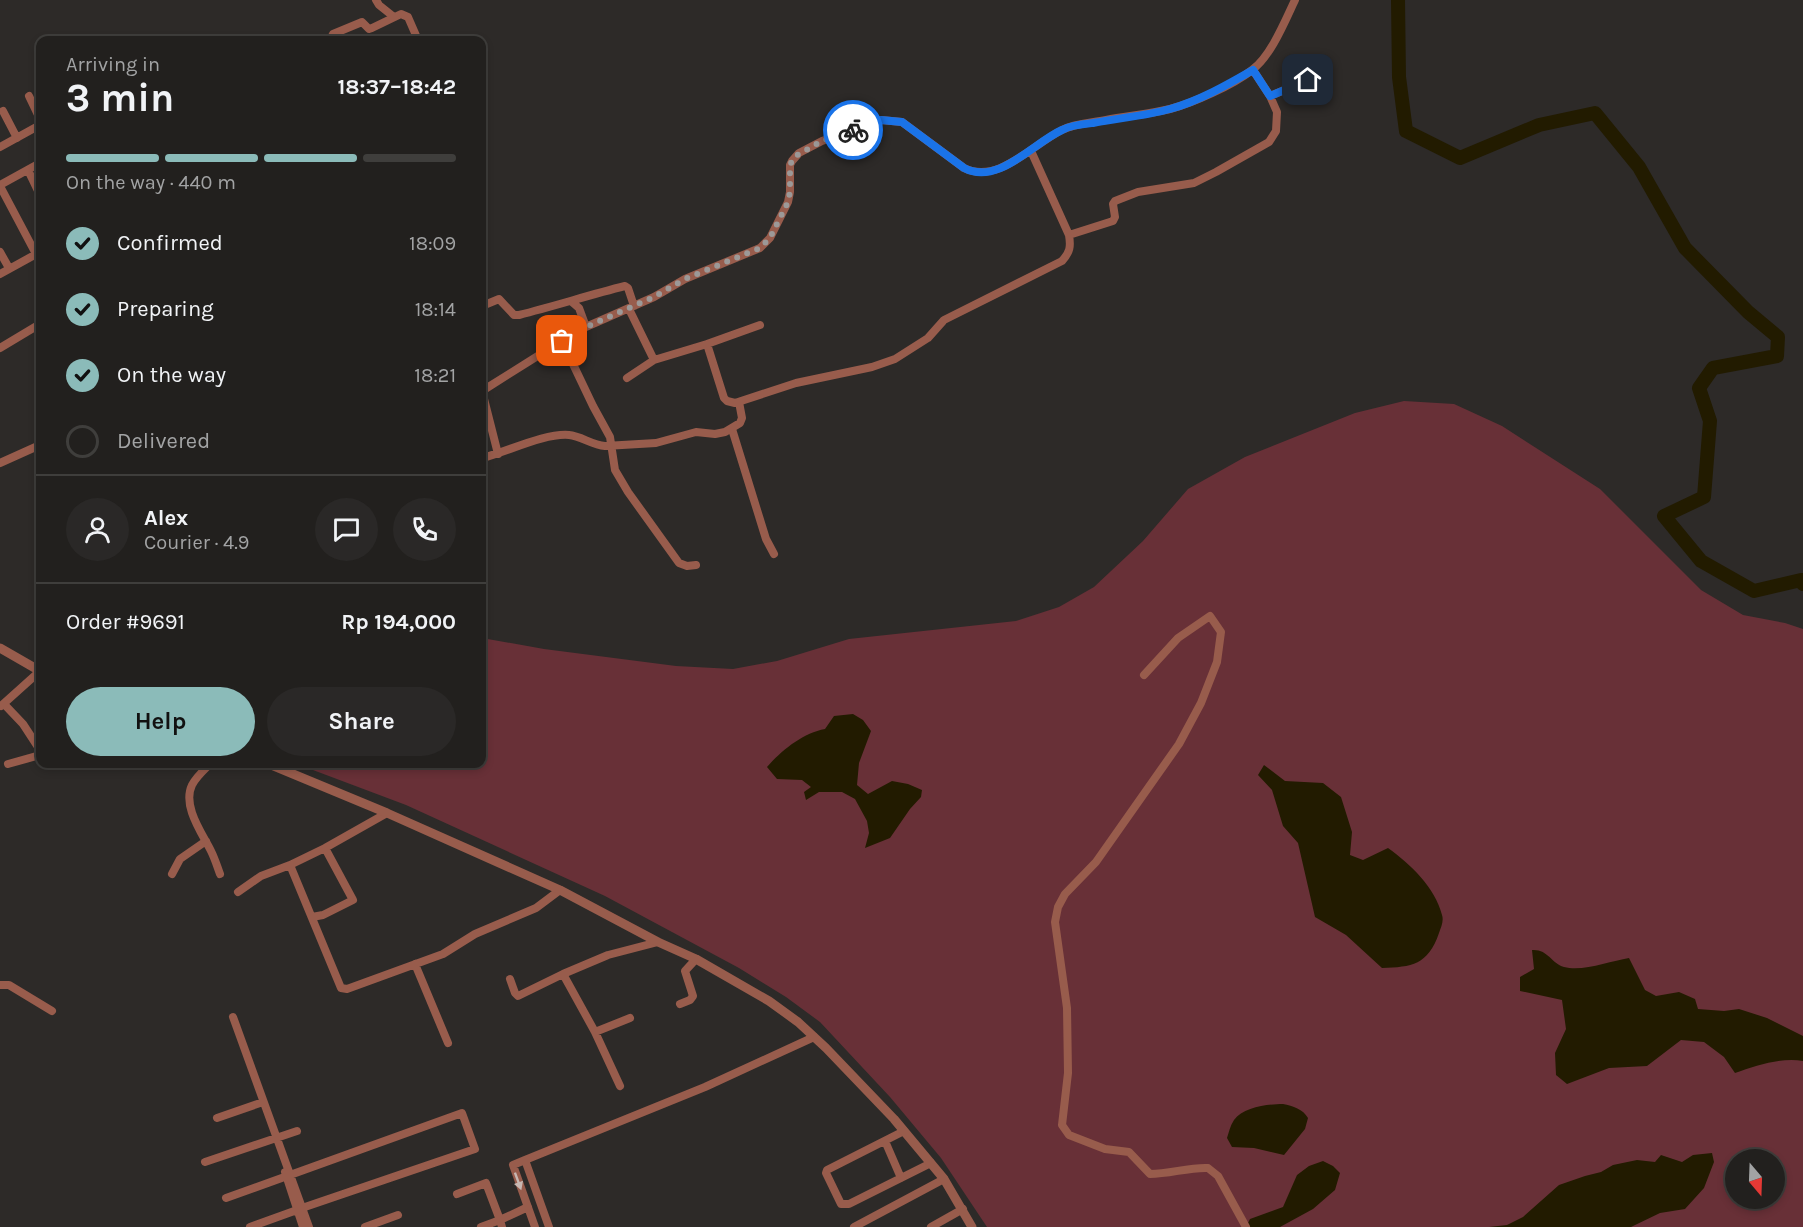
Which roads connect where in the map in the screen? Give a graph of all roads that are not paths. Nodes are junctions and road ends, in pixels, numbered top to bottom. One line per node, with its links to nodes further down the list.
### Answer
1 (376, 0): 3 (street)
2 (1295, 0): 6 (street)
3 (394, 17): 4 (street); 5 (street)
4 (332, 36)
5 (416, 36)
6 (1253, 70): 9 (street); 15 (street)
7 (1328, 93): 9 (street)
8 (29, 96): 11 (street)
9 (1270, 96): 20 (street)
10 (3, 111): 13 (street)
11 (36, 111)
12 (36, 127): 13 (street)
13 (17, 138): 14 (street)
14 (0, 147)
15 (1031, 151): 20 (street); 28 (street)
16 (36, 165): 17 (street)
17 (28, 170): 18 (street); 19 (street)
18 (0, 186): 21 (street)
19 (36, 187)
20 (1069, 235): 38 (street)
21 (36, 249)
22 (0, 252): 24 (street)
23 (36, 254): 24 (street)
24 (9, 268): 25 (street)
25 (0, 274)
26 (572, 302): 27 (street); 28 (street); 31 (street)
27 (486, 304)
28 (632, 308): 31 (street); 35 (street)
29 (760, 325): 33 (street)
30 (36, 326): 34 (street)
31 (586, 327): 32 (street)
32 (562, 341): 37 (street); 41 (street)
33 (707, 344): 35 (street); 38 (street)
34 (0, 348)
35 (654, 360): 36 (street)
36 (627, 378)
37 (486, 388)
38 (739, 402): 40 (street)
39 (486, 407): 43 (street)
40 (732, 429): 41 (street); 46 (street)
41 (611, 446): 43 (street); 47 (street)
42 (36, 447): 45 (street)
43 (498, 454): 44 (street)
44 (486, 457)
45 (0, 463)
46 (774, 554)
47 (696, 565)
48 (0, 648): 49 (street)
49 (36, 669)
50 (36, 675): 52 (street)
51 (1144, 675): 110 (street)
52 (2, 705): 53 (street)
53 (36, 744)
54 (36, 756): 55 (street)
55 (8, 764)
56 (206, 768): 59 (street)
57 (279, 768): 58 (street)
58 (387, 813): 60 (street); 64 (street)
59 (206, 841): 62 (street); 63 (street)
60 (325, 848): 61 (street); 66 (street)
61 (290, 865): 65 (street); 66 (street)
62 (172, 874)
63 (220, 874)
64 (560, 890): 67 (street); 69 (street)
65 (238, 892)
66 (312, 917): 69 (street)
67 (657, 942): 68 (street); 70 (street)
68 (696, 959): 73 (street); 78 (street)
69 (415, 964): 79 (street)
70 (563, 974): 71 (street); 77 (street)
71 (510, 979)
72 (0, 985): 74 (street)
73 (680, 1004)
74 (52, 1011)
75 (233, 1017): 81 (street)
76 (630, 1018): 77 (street)
77 (595, 1032): 80 (street)
78 (814, 1037): 84 (street); 87 (street)
79 (448, 1043)
80 (620, 1086)
81 (263, 1102): 82 (street); 85 (street)
82 (218, 1118)
83 (297, 1131): 85 (street)
84 (904, 1131): 86 (street); 89 (street)
85 (276, 1138): 88 (street); 90 (street)
86 (885, 1141): 91 (street); 91 (street)
87 (525, 1160): 95 (street, one-way to 95); 106 (street)
88 (205, 1162)
89 (931, 1163): 91 (street); 92 (street)
90 (288, 1175): 94 (street); 96 (street); 96 (street)
91 (901, 1178)
92 (944, 1179): 97 (street); 107 (street)
93 (457, 1194): 99 (street)
94 (226, 1198)
95 (528, 1207): 99 (street); 105 (street)
96 (300, 1209): 100 (street); 101 (street); 102 (street)
97 (963, 1209): 108 (street); 109 (street)
98 (398, 1215): 103 (street)
99 (501, 1224): 104 (street)
100 (250, 1227)
101 (303, 1227)
102 (309, 1227)
103 (365, 1227)
104 (481, 1227)
105 (535, 1227)
106 (549, 1227)
107 (854, 1227)
108 (931, 1227)
109 (972, 1227)
110 (1246, 1227)

